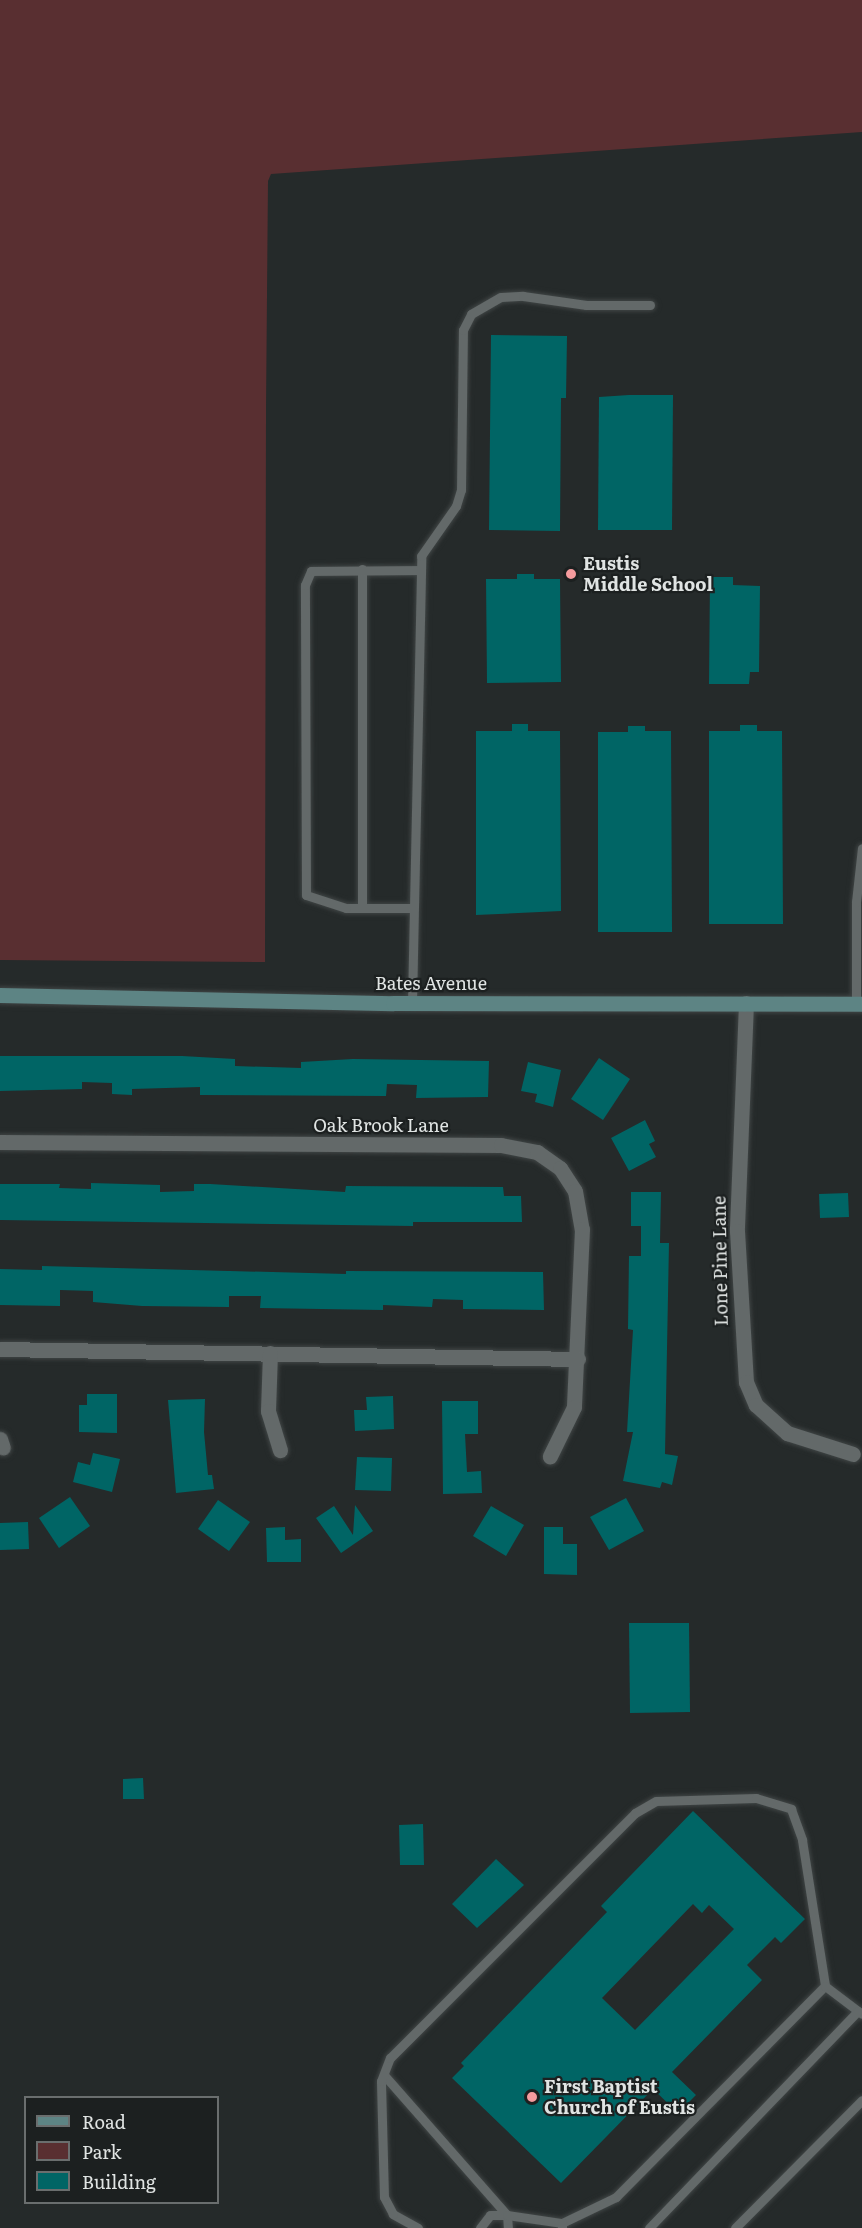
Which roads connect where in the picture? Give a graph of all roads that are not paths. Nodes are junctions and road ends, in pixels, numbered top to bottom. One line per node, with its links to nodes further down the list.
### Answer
1 (650, 304): 3 (lane)
2 (362, 569): 3 (lane); 5 (lane); 5 (lane)
3 (421, 570): 6 (lane)
4 (862, 848): 10 (lane)
5 (362, 908): 6 (lane)
6 (413, 908): 8 (lane)
7 (0, 995): 8 (street, Bates Avenue)
8 (412, 1003): 9 (street, Bates Avenue)
9 (746, 1003): 10 (street, Bates Avenue); 16 (street, Lone Pine Lane)
10 (859, 1004)
11 (0, 1142): 14 (street, Oak Brook Lane)
12 (0, 1349): 13 (street)
13 (270, 1353): 14 (street); 15 (street)
14 (578, 1359): 17 (street, Oak Brook Lane)
15 (280, 1450)
16 (853, 1454)
17 (550, 1456)
18 (825, 1986): 19 (lane); 20 (lane); 23 (lane)
19 (860, 2013): 27 (lane)
20 (384, 2075): 22 (lane); 24 (lane)
21 (862, 2100): 28 (lane)
22 (507, 2215): 23 (lane); 25 (lane); 26 (lane)
23 (562, 2225)
24 (418, 2228)
25 (477, 2228)
26 (508, 2228)
27 (649, 2228)
28 (735, 2228)

